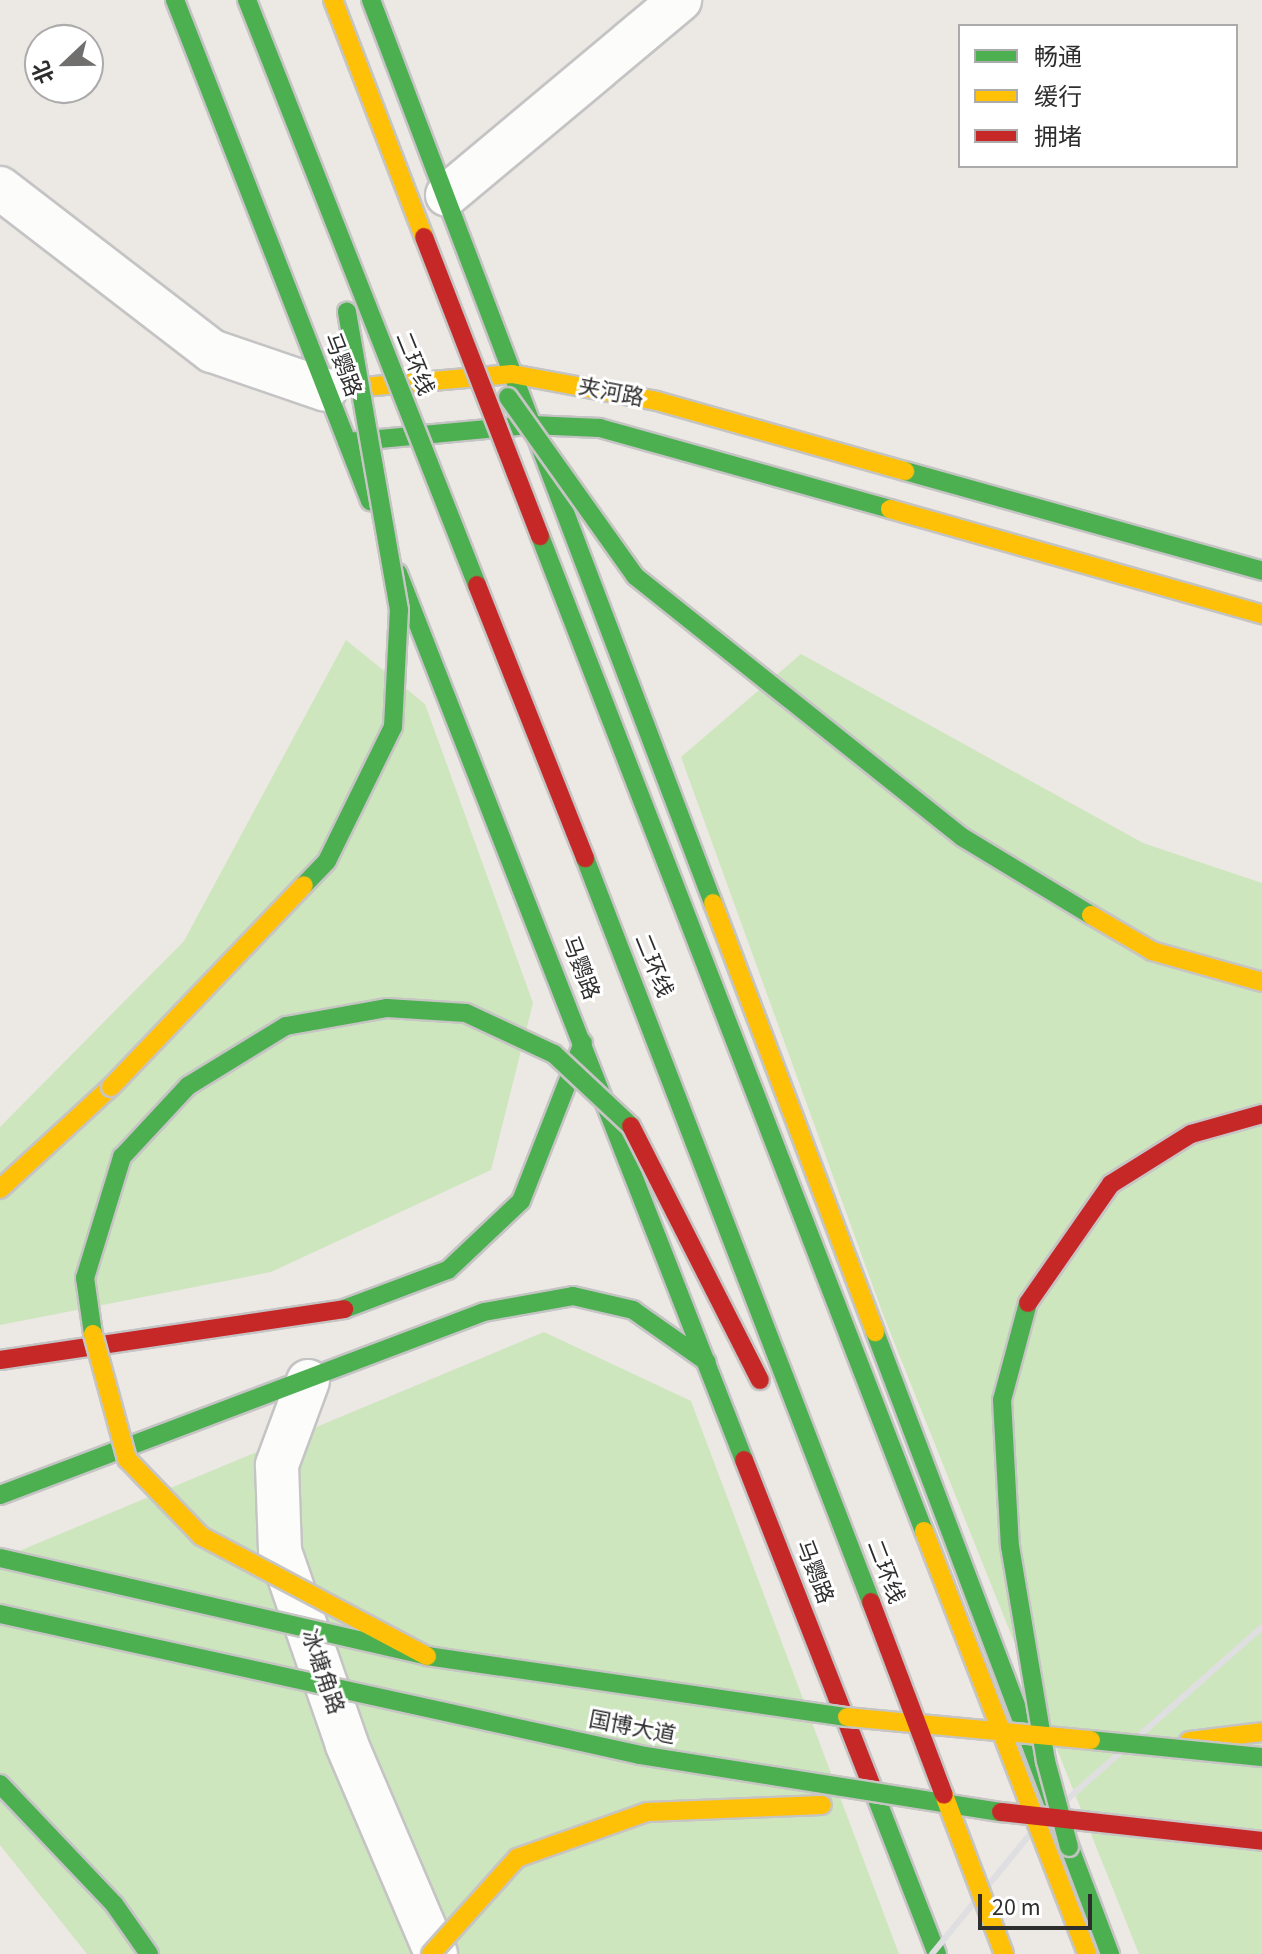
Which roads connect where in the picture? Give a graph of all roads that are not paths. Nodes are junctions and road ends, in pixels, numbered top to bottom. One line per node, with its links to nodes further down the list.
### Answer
1 (175, 0): 11 (main road, 马鹦路)
2 (247, 0): 8 (main road, 二环线, bridge)
3 (333, 0): 9 (main road, bridge)
4 (371, 0): 7 (main road)
5 (680, 0): 7 (street)
6 (0, 188): 11 (street, 夹河路)
7 (447, 195): 10 (main road)
8 (330, 218): 19 (main road, bridge); 25 (main road, 二环线, bridge)
9 (472, 347): 16 (main road, bridge); 41 (main road, bridge)
10 (512, 374): 11 (main road, 夹河路); 12 (main road); 14 (main road, 夹河路)
11 (326, 390): 13 (main road, 马鹦路)
12 (531, 425): 13 (main road, 夹河路); 15 (main road, 夹河路); 29 (main road)
13 (347, 442): 17 (main road, 马鹦路)
14 (1262, 571)
15 (1262, 614)
16 (1262, 982)
17 (583, 1043): 20 (main road); 21 (main road, 马鹦路)
18 (1262, 1114): 42 (main road, bridge)
19 (0, 1189)
20 (0, 1360)
21 (707, 1362): 22 (main road); 39 (main road, 马鹦路)
22 (308, 1381): 23 (main road); 38 (street, 冰塘角路)
23 (0, 1495)
24 (0, 1558): 27 (main road, 国博大道, bridge)
25 (864, 1584): 27 (main road, bridge); 34 (main road, 二环线, bridge)
26 (0, 1614): 33 (main road, 国博大道, bridge)
27 (427, 1656): 29 (main road, 国博大道, bridge)
28 (1262, 1732): 30 (main road, bridge)
29 (1028, 1735): 30 (main road, 国博大道, bridge); 43 (main road)
30 (1149, 1746): 31 (main road, 国博大道, bridge)
31 (1262, 1757)
32 (0, 1784): 37 (main road)
33 (903, 1801): 35 (main road, 国博大道, bridge); 38 (main road, bridge)
34 (958, 1837): 36 (main road, bridge); 40 (main road, 二环线, bridge)
35 (1262, 1841)
36 (975, 1939)
37 (149, 1954)
38 (433, 1954)
39 (937, 1954)
40 (1004, 1954)
41 (1087, 1954)
42 (1097, 1954)
43 (1110, 1954)

